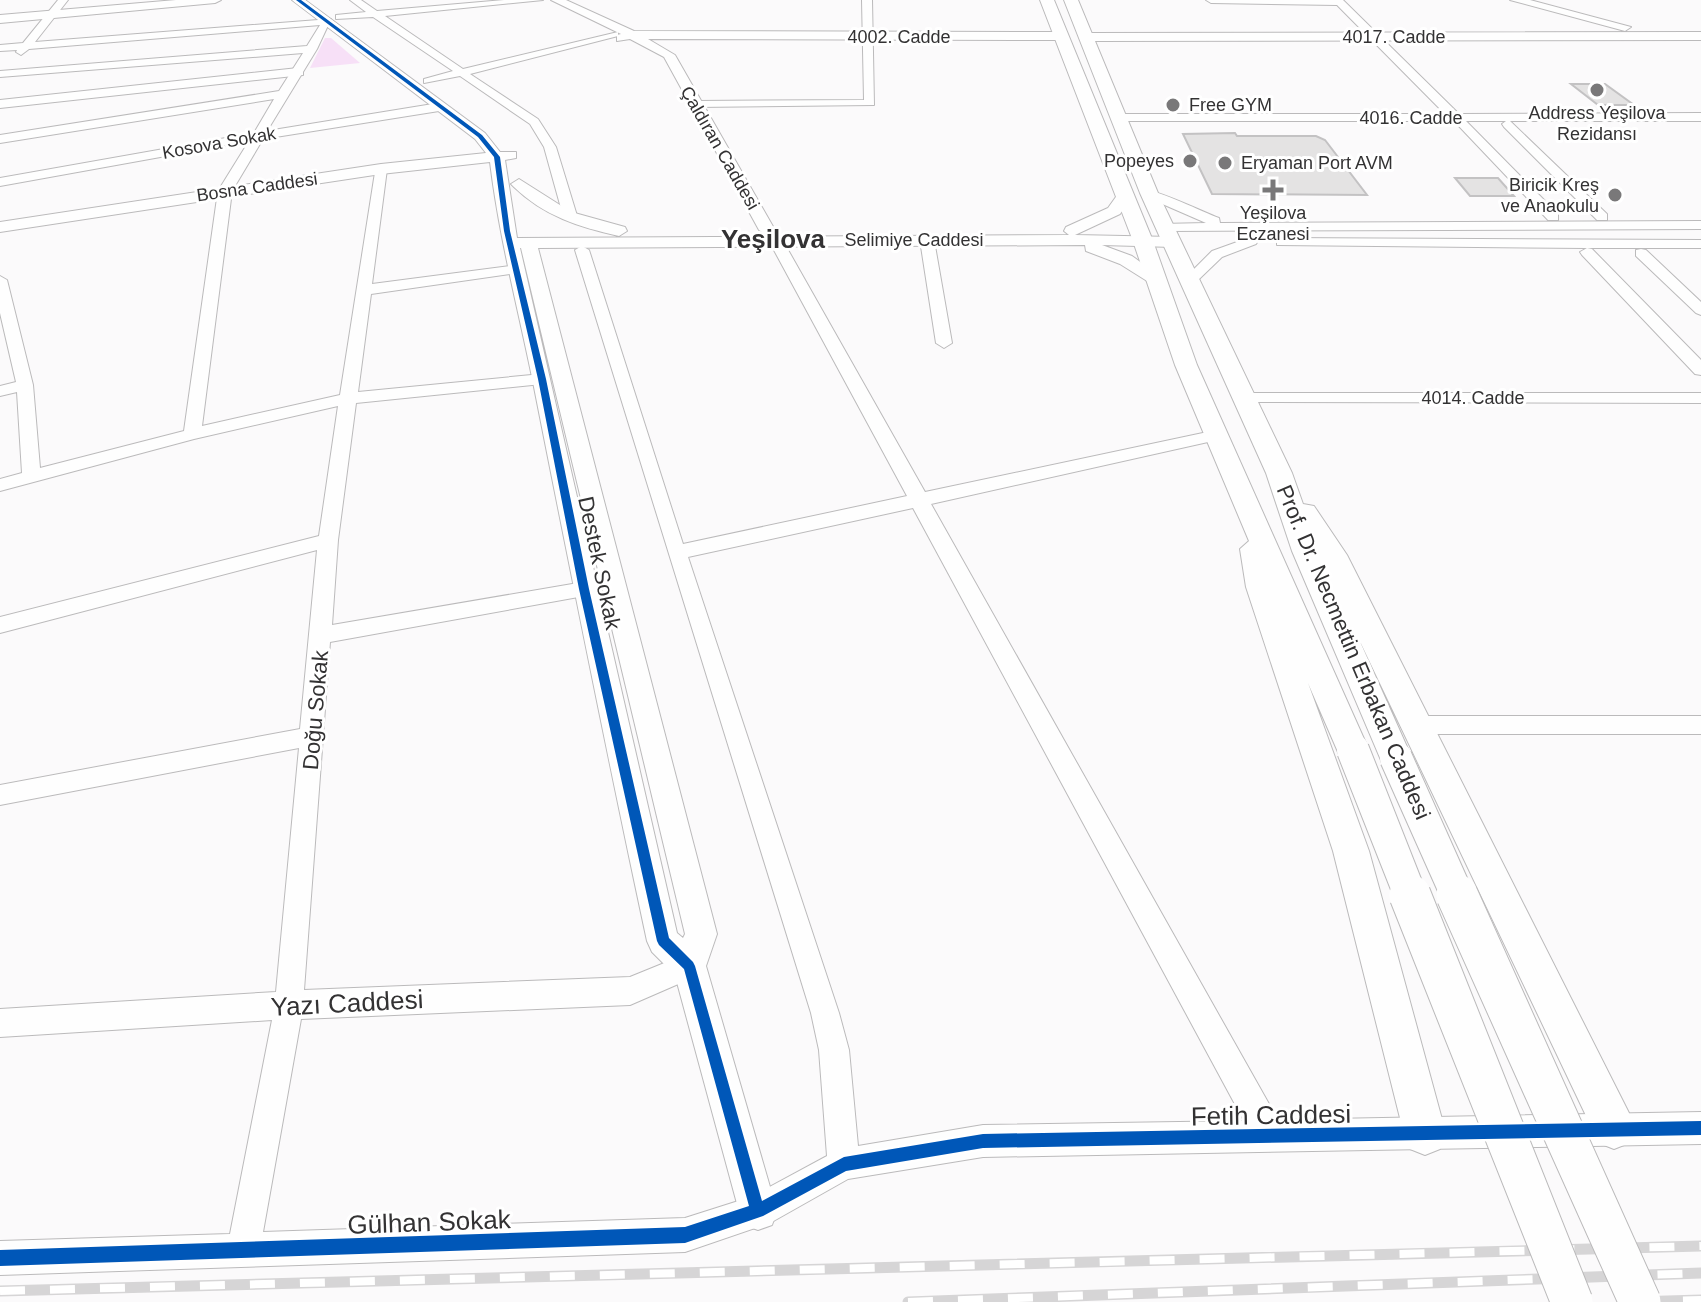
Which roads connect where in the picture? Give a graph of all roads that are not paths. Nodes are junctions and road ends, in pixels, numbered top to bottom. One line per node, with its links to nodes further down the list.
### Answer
1 (63, 0): 14 (street)
2 (215, 0): 14 (street)
3 (298, 0): 13 (street, Destek Sokak)
4 (355, 0): 15 (street)
5 (538, 0): 15 (street)
6 (557, 0): 16 (street)
7 (867, 0): 21 (street)
8 (1047, 0): 18 (main road, Prof. Dr. Necmettin Erbakan Caddesi)
9 (1071, 0): 22 (main road, Prof. Dr. Necmettin Erbakan Caddesi)
10 (1516, 0): 19 (street)
11 (1212, 1): 12 (street)
12 (1340, 2): 23 (street)
13 (328, 13): 15 (street); 25 (street); 27 (street); 31 (street, Destek Sokak); 35 (street, Destek Sokak)
14 (52, 14): 17 (street); 25 (street)
15 (377, 14): 29 (street)
16 (584, 14): 24 (street); 24 (street)
17 (0, 19)
18 (1062, 36): 21 (street, 4002. Cadde); 49 (main road, Prof. Dr. Necmettin Erbakan Caddesi)
19 (1657, 36): 20 (street, 4017. Cadde); 23 (street, 4017. Cadde)
20 (1701, 36)
21 (868, 37): 24 (street, 4002. Cadde); 34 (street)
22 (1087, 37): 23 (street, 4017. Cadde); 38 (main road, Prof. Dr. Necmettin Erbakan Caddesi)
23 (1377, 37): 37 (street)
24 (630, 39): 29 (street); 34 (street, Çaldıran Caddesi)
25 (27, 45): 26 (street); 30 (street)
26 (0, 48)
27 (312, 49): 28 (street); 30 (street)
28 (298, 72): 32 (street); 33 (street)
29 (462, 73): 31 (street); 53 (street)
30 (1, 75)
31 (428, 81): 43 (street, Destek Sokak)
32 (284, 94): 41 (street); 42 (street)
33 (0, 104)
34 (696, 104): 62 (street, Çaldıran Caddesi)
35 (439, 107): 41 (street, Kosova Sokak); 43 (street, Destek Sokak)
36 (1701, 117): 37 (street, 4016. Cadde)
37 (1458, 120): 38 (street, 4016. Cadde); 40 (street, 4016. Cadde); 50 (street)
38 (1121, 121): 48 (main road, Prof. Dr. Necmettin Erbakan Caddesi)
39 (1701, 123): 40 (street, 4016. Cadde)
40 (1508, 124): 51 (street)
41 (256, 136): 45 (street, Kosova Sokak); 47 (street)
42 (0, 139)
43 (506, 156): 44 (street, Bosna Caddesi); 46 (street, Destek Sokak); 63 (street, Destek Sokak)
44 (381, 169): 47 (street, Bosna Caddesi); 78 (street, Doğu Sokak)
45 (0, 182)
46 (519, 184): 53 (street); 63 (street, Destek Sokak)
47 (225, 191): 55 (street, Bosna Caddesi); 89 (street)
48 (1149, 193): 56 (street); 60 (main road, Prof. Dr. Necmettin Erbakan Caddesi)
49 (1124, 197): 58 (street); 59 (main road, Prof. Dr. Necmettin Erbakan Caddesi)
50 (1553, 217): 51 (street); 57 (street)
51 (1602, 217): 52 (street)
52 (1701, 217)
53 (571, 219): 61 (street)
54 (1701, 225): 57 (street)
55 (0, 227)
56 (1235, 227): 57 (street); 60 (street)
57 (1273, 227)
58 (1072, 231): 59 (street, Selimiye Caddesi); 62 (street, Selimiye Caddesi)
59 (1139, 235): 60 (street, Selimiye Caddesi); 65 (street, Selimiye Caddesi); 77 (main road, Prof. Dr. Necmettin Erbakan Caddesi)
60 (1169, 235): 66 (street); 75 (main road, Prof. Dr. Necmettin Erbakan Caddesi)
61 (614, 236): 62 (street, Selimiye Caddesi); 63 (street, Selimiye Caddesi); 69 (street)
62 (772, 236): 64 (street, Selimiye Caddesi); 93 (street)
63 (518, 237): 73 (street, Destek Sokak); 74 (street, Destek Sokak)
64 (927, 240): 65 (street, Selimiye Caddesi); 81 (street)
65 (1053, 240): 77 (street)
66 (1251, 241): 67 (street); 75 (street)
67 (1285, 242): 68 (street); 70 (street)
68 (1701, 244)
69 (582, 250): 74 (street); 96 (street)
70 (1587, 252): 71 (street); 82 (street)
71 (1641, 253): 72 (street); 80 (street)
72 (1701, 253)
73 (517, 269): 78 (street); 83 (street, Destek Sokak)
74 (550, 270): 104 (street, Destek Sokak)
75 (1191, 279): 87 (main road, Prof. Dr. Necmettin Erbakan Caddesi)
76 (0, 280): 79 (street)
77 (1155, 281): 90 (main road, Prof. Dr. Necmettin Erbakan Caddesi)
78 (365, 290): 86 (street, Doğu Sokak)
79 (1, 300): 84 (street)
80 (1701, 310)
81 (944, 343)
82 (1701, 370)
83 (542, 379): 86 (street); 97 (street, Destek Sokak)
84 (25, 385): 85 (street); 91 (street)
85 (0, 391)
86 (350, 398): 89 (street); 95 (street, Doğu Sokak)
87 (1245, 398): 88 (street, 4014. Cadde); 102 (main road, Prof. Dr. Necmettin Erbakan Caddesi)
88 (1701, 398)
89 (192, 434): 91 (street)
90 (1217, 435): 93 (street); 94 (main road, Prof. Dr. Necmettin Erbakan Caddesi)
91 (31, 476): 92 (street)
92 (0, 485)
93 (920, 500): 96 (street); 110 (street)
94 (1247, 504): 109 (main road); 115 (main road, Prof. Dr. Necmettin Erbakan Caddesi, bridge)
95 (328, 540): 98 (street); 99 (street, Doğu Sokak)
96 (676, 553): 111 (street)
97 (584, 589): 99 (street); 104 (street, Destek Sokak)
98 (0, 625)
99 (322, 635): 101 (street, Doğu Sokak)
100 (1701, 725): 102 (street)
101 (313, 736): 103 (street); 105 (street, Doğu Sokak)
102 (1407, 741): 107 (main road); 116 (main road, Prof. Dr. Necmettin Erbakan Caddesi, bridge)
103 (0, 795)
104 (689, 966): 105 (street, Yazı Caddesi); 112 (street, Destek Sokak)
105 (289, 1005): 106 (street, Yazı Caddesi); 113 (street, Doğu Sokak)
106 (0, 1023)
107 (1614, 1128): 108 (street, Fetih Caddesi); 109 (street, Fetih Caddesi)
108 (1701, 1128)
109 (1425, 1134): 110 (street, Fetih Caddesi)
110 (1270, 1137): 111 (street, Fetih Caddesi)
111 (844, 1164): 112 (street, Gülhan Sokak)
112 (758, 1211): 113 (street, Gülhan Sokak)
113 (243, 1251): 114 (street, Gülhan Sokak)
114 (0, 1258)
115 (1572, 1302)
116 (1640, 1302)

